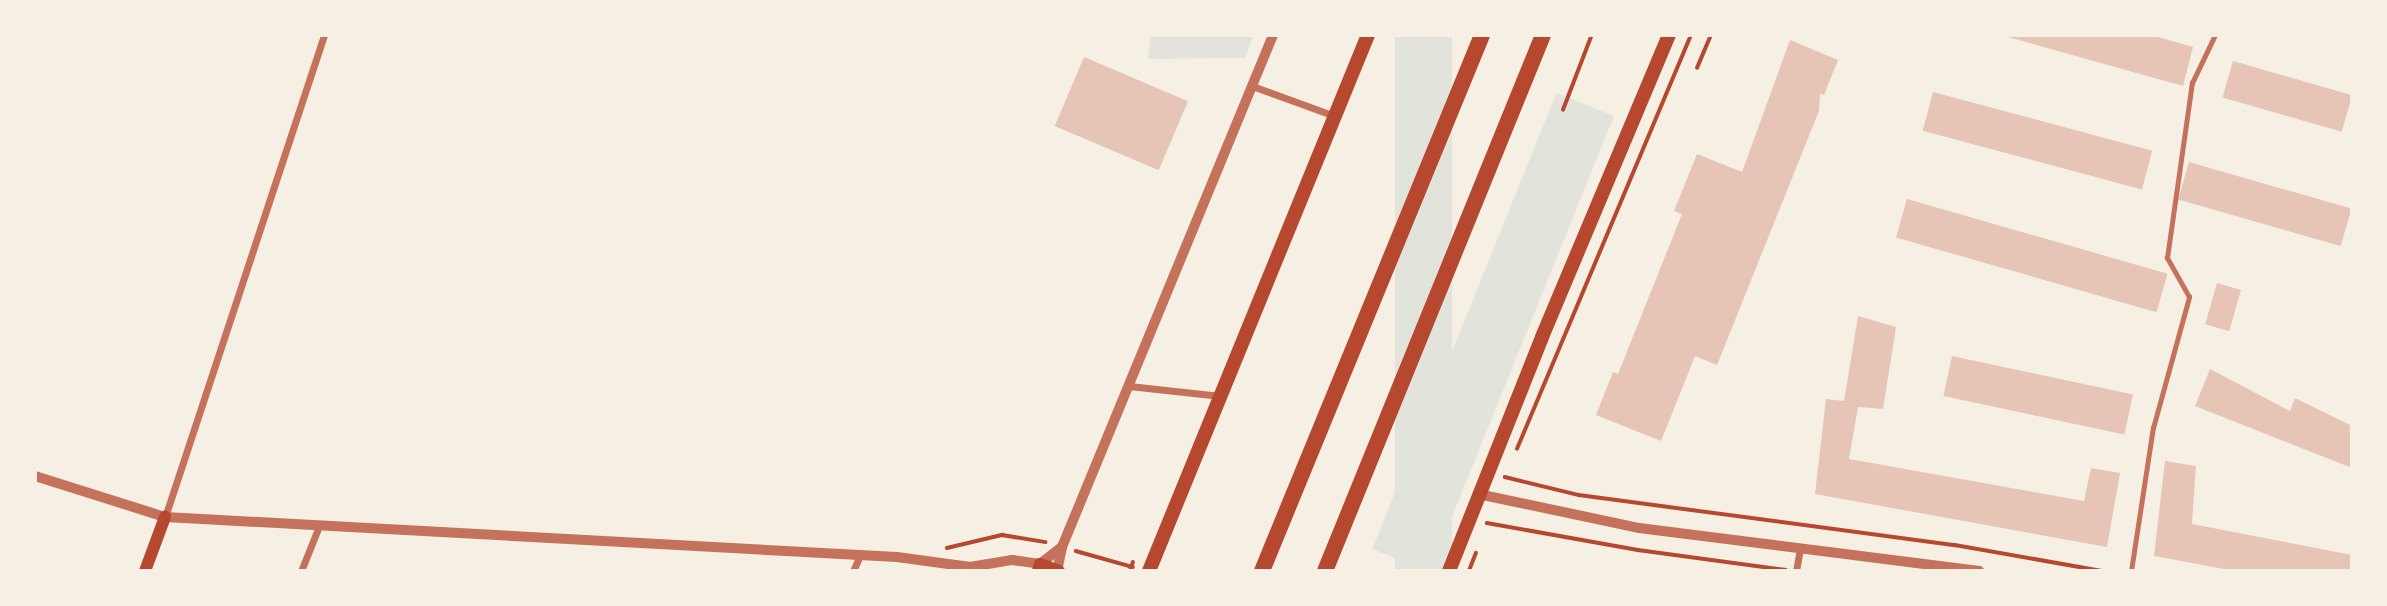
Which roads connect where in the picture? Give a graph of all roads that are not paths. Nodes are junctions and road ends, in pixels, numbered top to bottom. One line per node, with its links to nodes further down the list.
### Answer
1 (324, 35): 14 (street)
2 (1273, 35): 8 (street)
3 (1368, 35): 9 (main road)
4 (1482, 35): 27 (highway)
5 (1544, 35): 28 (highway)
6 (1670, 35): 13 (main road)
7 (2215, 35): 32 (lane)
8 (1252, 86): 9 (street); 10 (street)
9 (1335, 116): 11 (main road)
10 (1129, 386): 11 (street); 16 (street)
11 (1221, 396): 21 (main road)
12 (35, 476): 14 (street)
13 (1478, 494): 17 (street); 29 (main road)
14 (165, 517): 15 (street); 22 (main road)
15 (319, 526): 18 (street); 23 (street)
16 (1062, 547): 20 (street); 26 (street)
17 (1800, 548): 30 (street); 31 (street)
18 (860, 555): 19 (street); 24 (street)
19 (959, 566): 20 (street); 25 (street)
20 (1039, 568): 26 (main road)
21 (1144, 570)
22 (145, 571)
23 (301, 571)
24 (853, 571)
25 (974, 571)
26 (1058, 571)
27 (1262, 571)
28 (1325, 571)
29 (1449, 571)
30 (1796, 571)
31 (1979, 571)
32 (2131, 571)

